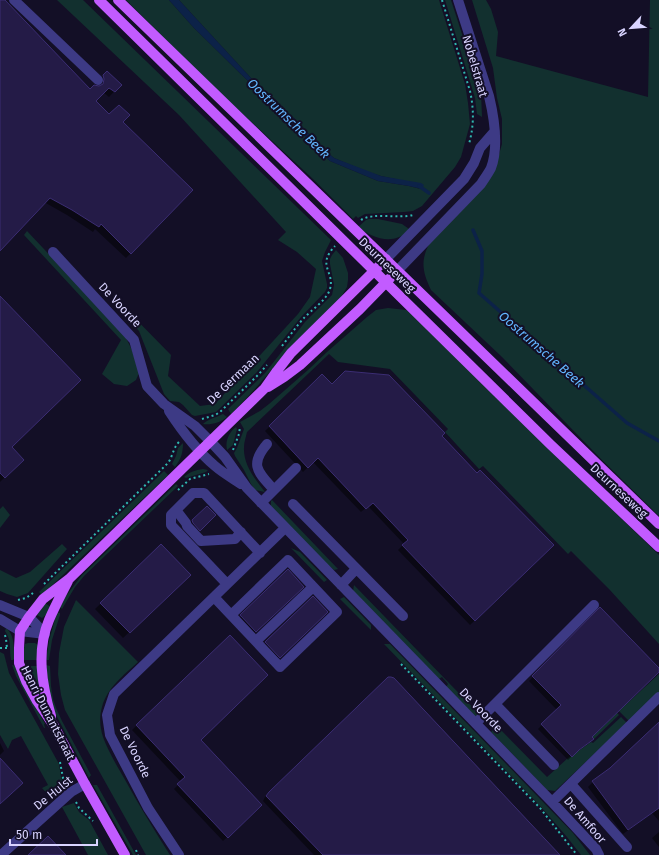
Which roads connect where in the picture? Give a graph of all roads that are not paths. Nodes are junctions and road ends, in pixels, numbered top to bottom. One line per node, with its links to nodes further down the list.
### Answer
1 (14, 0): 5 (street)
2 (99, 0): 9 (main road, Deurneseweg)
3 (118, 0): 8 (main road, Deurneseweg)
4 (458, 0): 6 (street, Nobelstraat)
5 (98, 80)
6 (494, 132): 8 (street); 10 (street, Nobelstraat)
7 (53, 252): 13 (street, De Voorde)
8 (386, 259): 9 (main road, De Germaan); 10 (main road, Deurneseweg)
9 (374, 271): 11 (main road, Deurneseweg); 12 (main road, De Germaan)
10 (397, 271): 11 (main road, De Germaan); 23 (main road, Deurneseweg)
11 (386, 282): 12 (main road, De Germaan); 26 (main road, Deurneseweg)
12 (266, 388): 14 (main road, De Germaan)
13 (164, 404): 14 (street, De Voorde); 16 (street, De Voorde)
14 (211, 442): 16 (main road, De Germaan); 18 (street, De Voorde)
15 (267, 444): 19 (street)
16 (200, 452): 18 (street, De Voorde); 29 (main road, De Germaan)
17 (296, 468): 19 (street)
18 (247, 488): 20 (street, De Voorde)
19 (274, 490): 20 (street)
20 (261, 503): 24 (street, De Voorde)
21 (293, 504): 28 (street)
22 (176, 510): 25 (street); 25 (street); 30 (street)
23 (659, 524)
24 (286, 528): 27 (street, De Voorde); 31 (street, De Voorde)
25 (241, 532): 27 (street)
26 (659, 547)
27 (260, 553): 30 (street, De Voorde)
28 (356, 569): 31 (street); 37 (street)
29 (69, 579): 38 (main road, De Germaan); 41 (main road, De Germaan)
30 (228, 584): 33 (street, De Voorde)
31 (341, 585): 45 (street, De Voorde)
32 (313, 587): 36 (street); 42 (street); 42 (street)
33 (214, 597): 36 (street); 54 (street, De Voorde)
34 (0, 605): 38 (street)
35 (594, 605): 44 (street)
36 (231, 615): 42 (street)
37 (403, 616)
38 (29, 617): 40 (main road, Henri Dunantstraat); 41 (street)
39 (0, 619): 40 (street)
40 (20, 631): 41 (street); 46 (main road, Henri Dunantstraat)
41 (45, 634): 46 (main road, Henri Dunantstraat)
42 (256, 641)
43 (659, 697): 49 (street)
44 (495, 704): 45 (street); 47 (street)
45 (476, 723): 50 (street, De Voorde)
46 (54, 726): 48 (main road, Henri Dunantstraat)
47 (554, 766)
48 (85, 784): 52 (street, De Hulst); 53 (main road, Henri Dunantstraat)
49 (571, 784): 50 (street); 51 (street)
50 (552, 802): 55 (street, De Amfoor)
51 (627, 847)
52 (1, 855)
53 (125, 855)
54 (179, 855)
55 (599, 855)

